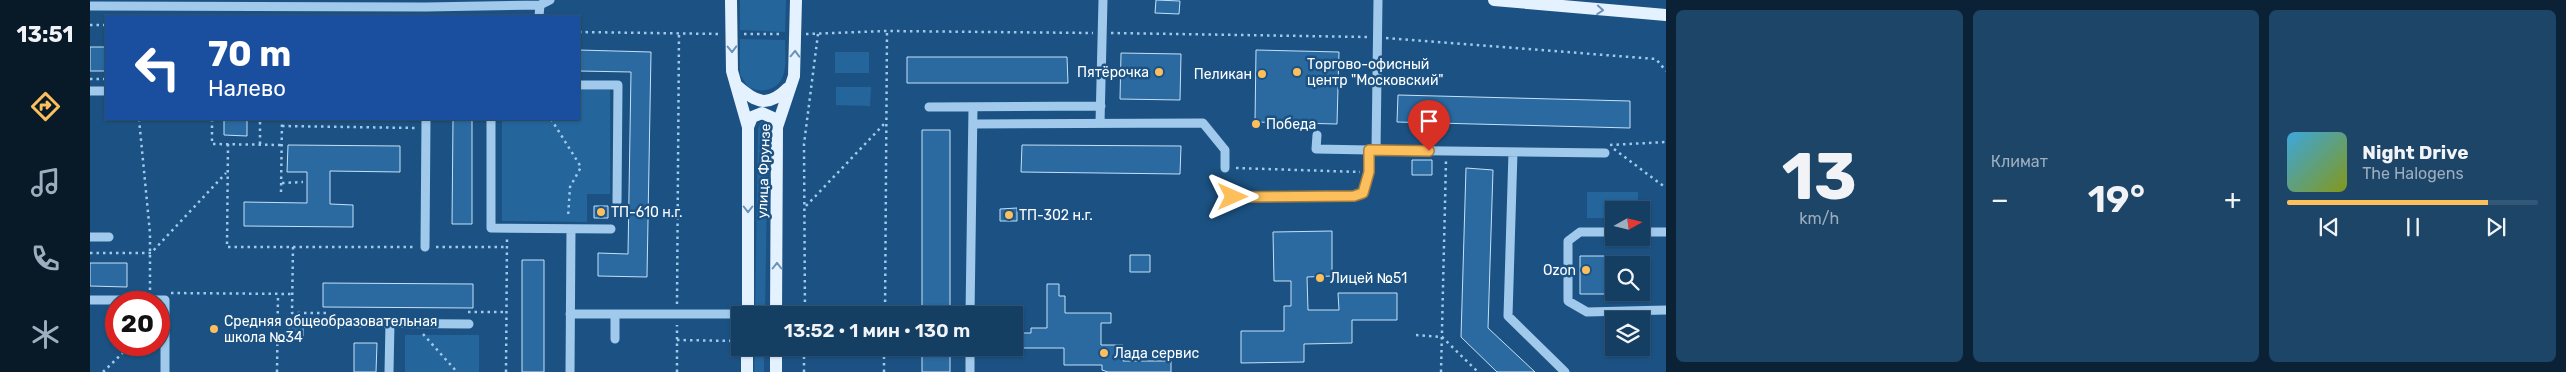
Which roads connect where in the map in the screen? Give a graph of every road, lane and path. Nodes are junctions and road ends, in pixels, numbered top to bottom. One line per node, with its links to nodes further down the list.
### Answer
1 (550, 0): 8 (street)
2 (732, 0): 28 (main road, улица Фрунзе, one-way to 28)
3 (796, 0): 29 (main road, улица Фрунзе, one-way to 3)
4 (1103, 0): 20 (street)
5 (1378, 0): 22 (street)
6 (1494, 0): 7 (main road)
7 (1514, 2): 16 (main road, one-way to 16)
8 (540, 5): 12 (street); 15 (street)
9 (90, 6): 10 (street)
10 (134, 6): 11 (street); 13 (street)
11 (289, 6): 12 (street); 14 (street)
12 (426, 12)
13 (133, 15)
14 (289, 15)
15 (539, 15)
16 (1666, 15)
17 (90, 25): 18 (path)
18 (105, 25)
19 (580, 32): 92 (path)
20 (1102, 33): 22 (path); 32 (street); 41 (path)
21 (818, 34): 66 (path)
22 (1381, 37): 23 (path); 24 (path); 53 (street)
23 (1385, 47)
24 (1666, 71)
25 (90, 79): 26 (path)
26 (105, 79)
27 (580, 84): 65 (street)
28 (736, 85): 29 (main road); 46 (main road, улица Фрунзе)
29 (790, 86): 47 (main road, улица Фрунзе)
30 (90, 91): 31 (street)
31 (105, 91)
32 (1101, 106): 34 (street); 43 (street)
33 (929, 107): 34 (street)
34 (973, 107): 44 (street)
35 (139, 120): 78 (path)
36 (212, 120): 50 (path)
37 (260, 120): 51 (path)
38 (282, 120): 45 (path)
39 (491, 120): 67 (street)
40 (552, 120): 68 (path)
41 (887, 121): 66 (path); 88 (path)
42 (426, 123): 45 (path); 76 (street)
43 (1100, 123): 44 (street); 57 (street)
44 (973, 124): 89 (street)
45 (282, 126): 52 (path)
46 (748, 127): 47 (main road); 85 (main road, улица Фрунзе, one-way to 85)
47 (777, 127): 86 (main road, улица Фрунзе, one-way to 47)
48 (1317, 135): 53 (street)
49 (1666, 142): 62 (path)
50 (228, 144): 51 (path); 58 (path)
51 (260, 144): 52 (path)
52 (282, 145): 60 (path)
53 (1373, 150): 54 (street); 59 (street)
54 (1446, 152): 55 (street); 101 (path)
55 (1512, 152): 56 (street); 126 (street)
56 (1605, 153)
57 (1225, 168): 59 (path)
58 (227, 171): 75 (path); 78 (path)
59 (1369, 172): 64 (street)
60 (282, 182): 61 (path); 63 (path)
61 (303, 182)
62 (1666, 188)
63 (282, 192)
64 (1233, 197)
65 (617, 202)
66 (806, 206): 87 (path)
67 (507, 228): 68 (street); 77 (path)
68 (569, 228): 69 (street); 93 (street)
69 (611, 229)
70 (1605, 232): 90 (street)
71 (1650, 232): 72 (street)
72 (1666, 232)
73 (90, 237): 74 (street)
74 (109, 237)
75 (293, 247): 76 (path); 83 (path)
76 (425, 247): 77 (path)
77 (507, 247): 116 (path)
78 (151, 253): 79 (path); 80 (path)
79 (90, 254)
80 (150, 291)
81 (170, 293): 82 (path)
82 (278, 294): 83 (path); 113 (path)
83 (293, 294): 91 (path)
84 (90, 300): 112 (street)
85 (748, 306)
86 (776, 306)
87 (804, 306)
88 (885, 306)
89 (970, 306)
90 (1666, 310)
91 (292, 313)
92 (677, 313): 94 (street); 95 (street); 103 (path)
93 (570, 314): 94 (street); 117 (street)
94 (615, 314): 102 (street)
95 (731, 314)
96 (330, 323): 97 (street)
97 (390, 323): 98 (street); 114 (street)
98 (417, 323): 99 (street); 115 (path)
99 (469, 324)
100 (1416, 335): 101 (path)
101 (1442, 337): 124 (path); 125 (path)
102 (615, 339)
103 (677, 340): 104 (path); 118 (path)
104 (731, 341)
105 (120, 356): 111 (path)
106 (747, 356): 119 (main road)
107 (776, 356): 120 (main road)
108 (804, 356): 121 (path)
109 (884, 356): 122 (path)
110 (970, 356): 123 (street)
111 (103, 372)
112 (165, 372)
113 (277, 372)
114 (390, 372)
115 (457, 372)
116 (506, 372)
117 (570, 372)
118 (677, 372)
119 (747, 372)
120 (776, 372)
121 (804, 372)
122 (884, 372)
123 (970, 372)
124 (1442, 372)
125 (1478, 372)
126 (1565, 372)

